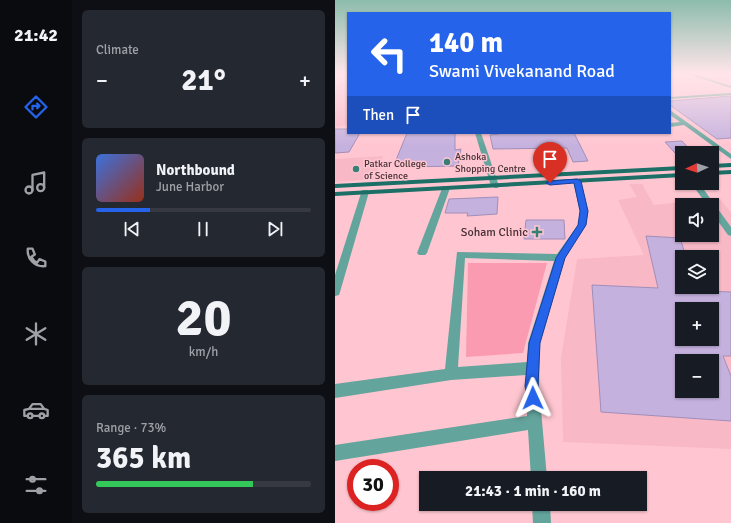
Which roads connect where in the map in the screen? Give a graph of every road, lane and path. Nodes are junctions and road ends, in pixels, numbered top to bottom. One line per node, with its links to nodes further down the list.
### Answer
1 (671, 113): 2 (street)
2 (686, 123): 3 (street); 5 (street)
3 (671, 125)
4 (479, 134): 13 (street)
5 (731, 157)
6 (731, 165): 7 (main road)
7 (719, 166)
8 (675, 169): 13 (main road)
9 (731, 172): 10 (main road)
10 (719, 173)
11 (675, 175): 12 (main road)
12 (577, 181): 13 (main road); 21 (street)
13 (494, 182): 14 (main road); 15 (main road)
14 (335, 186)
15 (446, 188): 16 (main road); 20 (street)
16 (365, 192): 17 (main road); 22 (street)
17 (335, 194)
18 (719, 217): 19 (street)
19 (731, 233)
20 (422, 253)
21 (560, 258): 23 (street); 24 (street)
22 (335, 292)
23 (533, 368): 24 (street); 26 (street)
24 (451, 374): 25 (street)
25 (335, 391)
26 (534, 422): 27 (street); 28 (street)
27 (335, 453)
28 (538, 471)
29 (541, 511): 30 (street)
30 (542, 523)

